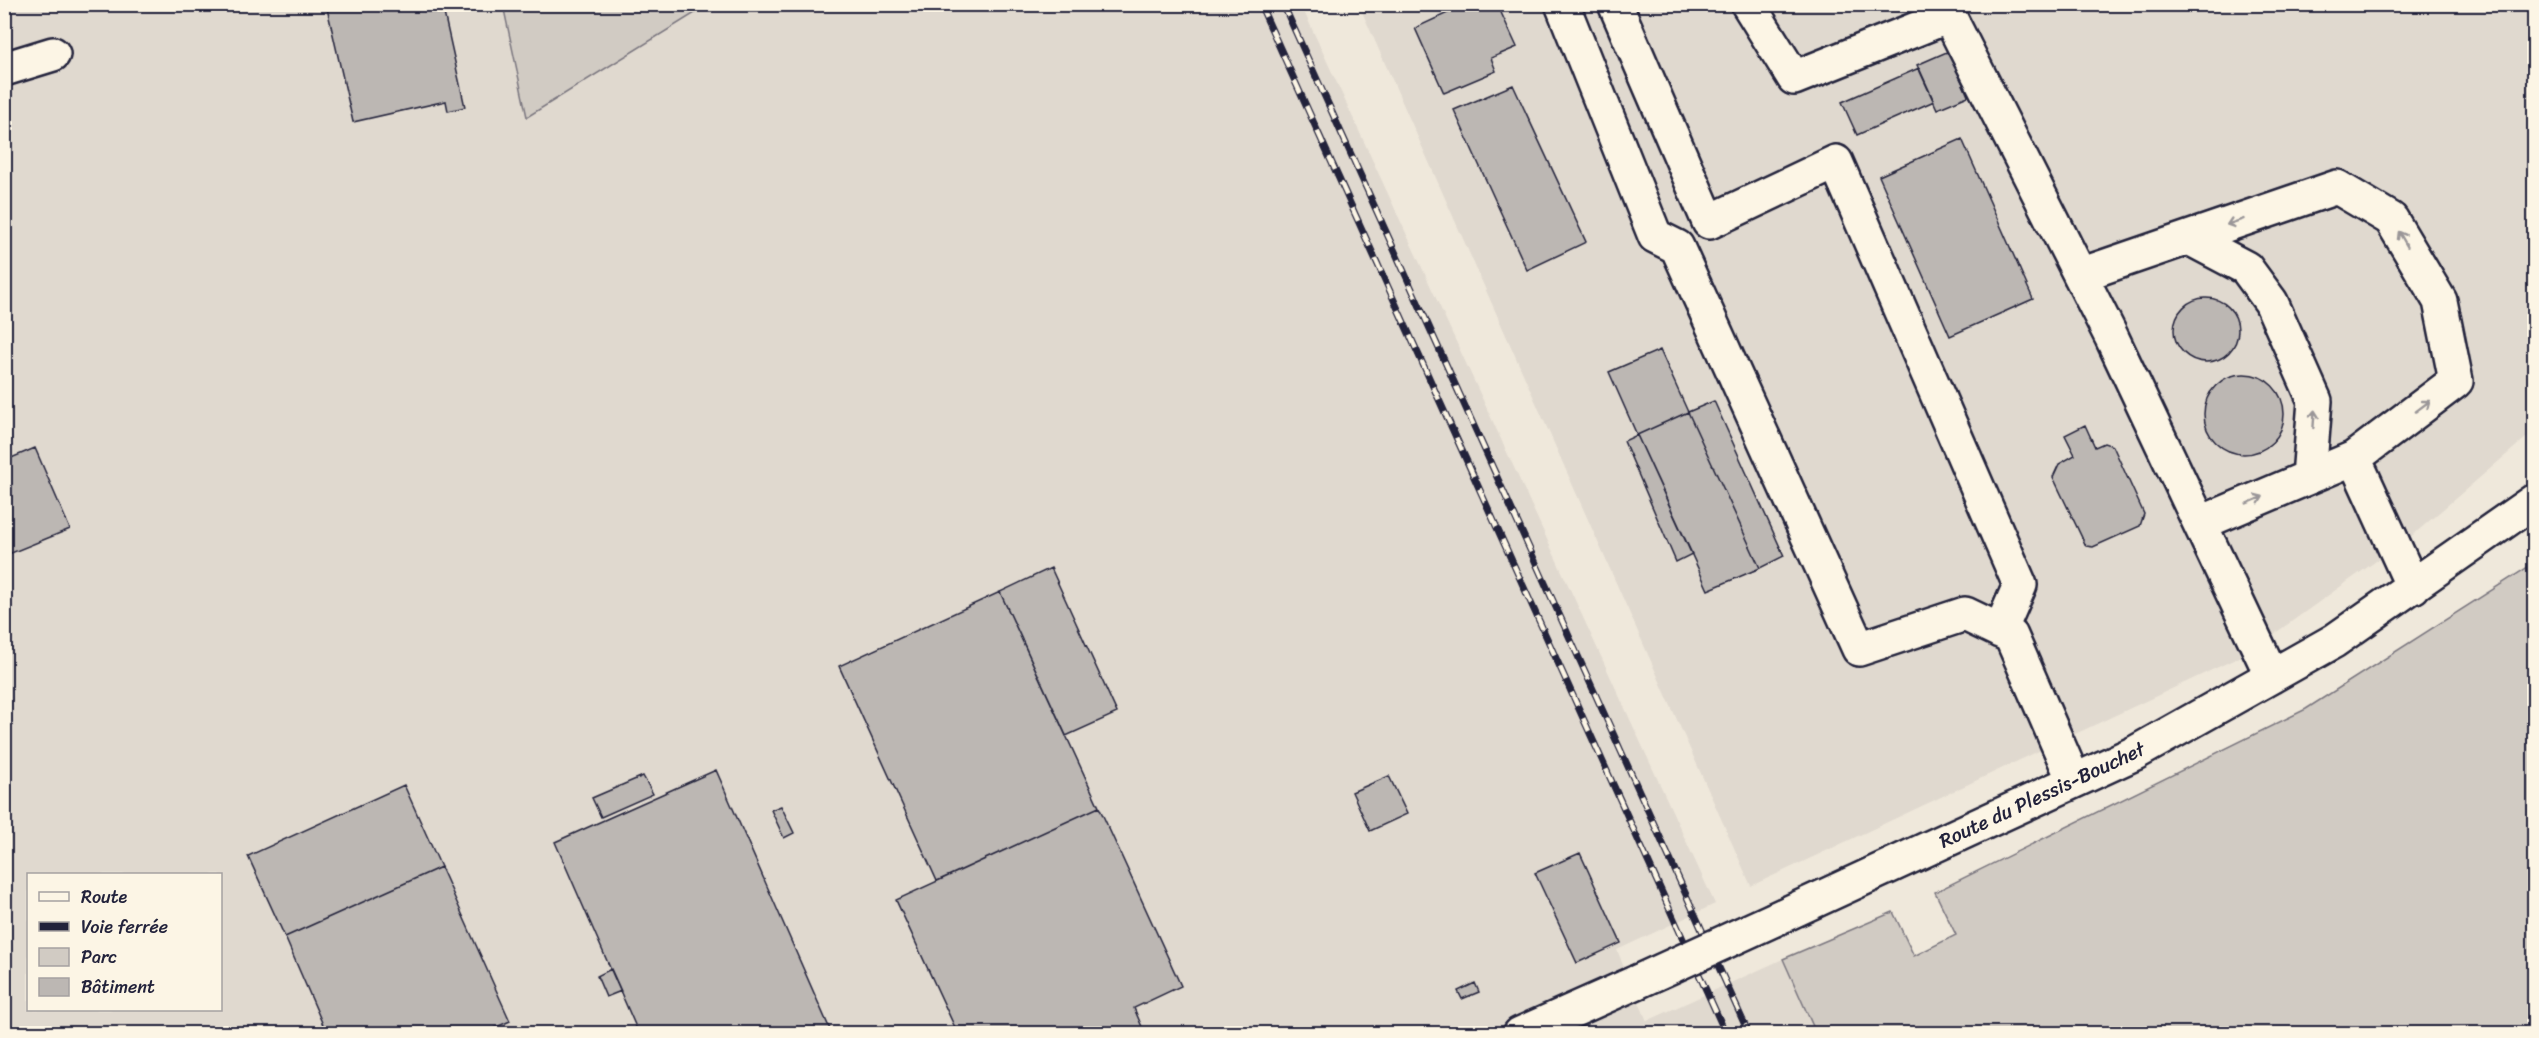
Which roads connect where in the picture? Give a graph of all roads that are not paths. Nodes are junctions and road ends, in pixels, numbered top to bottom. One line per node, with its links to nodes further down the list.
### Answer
1 (1562, 4): 14 (street)
2 (1614, 4): 14 (street)
3 (1748, 4): 4 (street)
4 (1945, 10): 8 (street)
5 (53, 54): 6 (street)
6 (4, 69)
7 (2189, 238): 8 (street); 9 (street, one-way to 7); 10 (street, one-way to 7)
8 (2080, 275): 12 (street)
9 (2354, 458): 10 (street); 13 (street)
10 (2309, 477): 12 (street, one-way to 10)
11 (2535, 501): 13 (street, Route du Plessis-Bouchet)
12 (2201, 523): 15 (street)
13 (2413, 586): 15 (street, Route du Plessis-Bouchet)
14 (2000, 631): 16 (street)
15 (2272, 676): 16 (street, Route du Plessis-Bouchet)
16 (2074, 781): 17 (street, Route du Plessis-Bouchet, bridge)
17 (1520, 1034)

